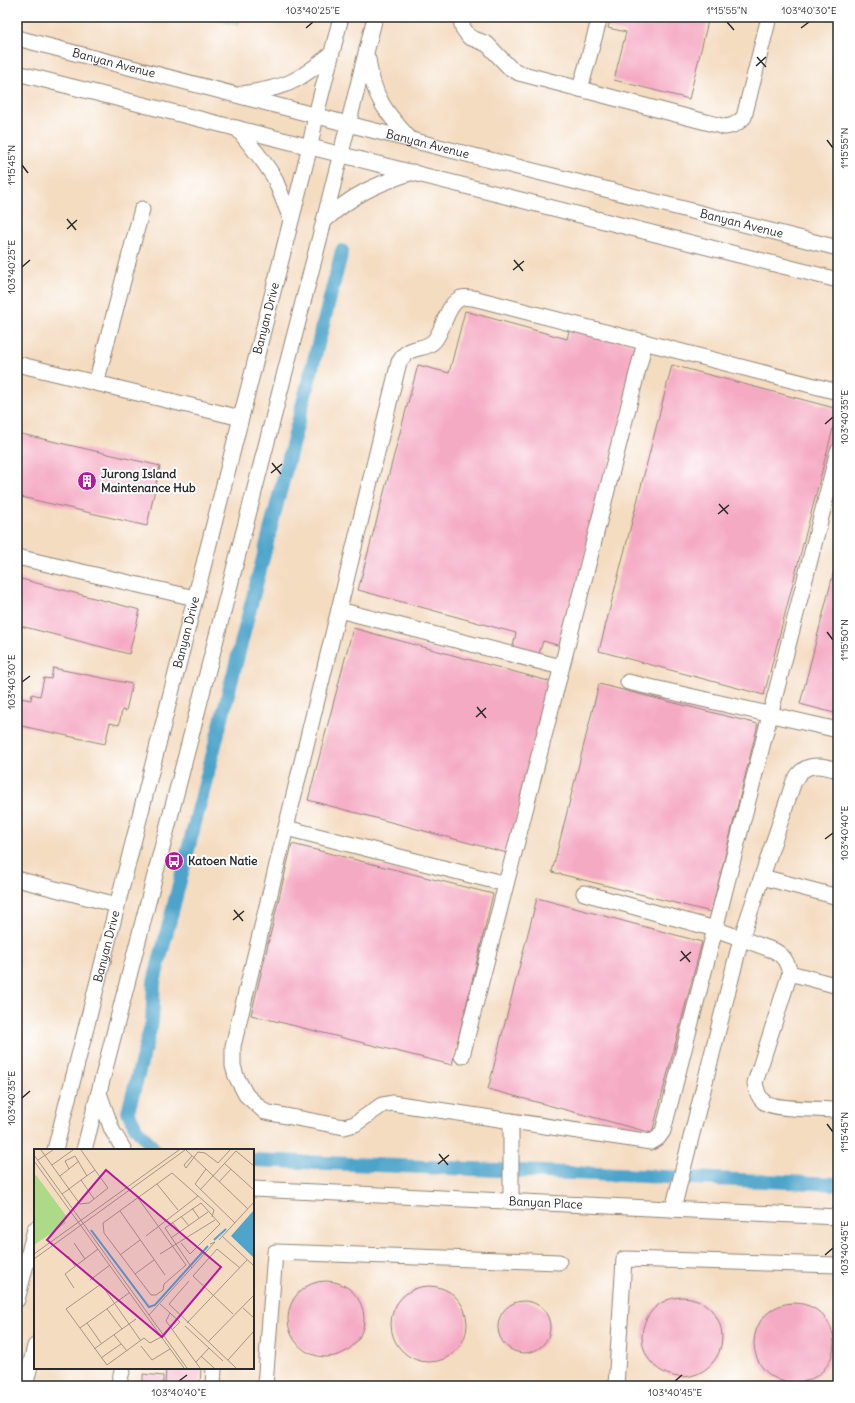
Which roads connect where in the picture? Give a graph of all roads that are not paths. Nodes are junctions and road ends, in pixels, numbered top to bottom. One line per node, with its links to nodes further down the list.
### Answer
1 (341, 17): 8 (street, Banyan Drive)
2 (375, 17): 7 (street)
3 (460, 17): 10 (street)
4 (600, 17): 10 (street)
5 (769, 17): 10 (street)
6 (17, 38): 11 (street, Banyan Avenue)
7 (367, 50): 13 (street); 15 (street)
8 (331, 54): 11 (street); 12 (street, Banyan Drive)
9 (17, 73): 14 (street)
10 (580, 89)
11 (237, 95): 12 (street, Banyan Avenue)
12 (316, 115): 13 (street, Banyan Avenue); 16 (street, Banyan Drive)
13 (348, 124): 15 (street, Banyan Avenue); 17 (street)
14 (237, 128): 16 (street); 20 (street)
15 (411, 140): 22 (street, Banyan Avenue)
16 (310, 146): 17 (street); 20 (street, Banyan Drive)
17 (341, 154): 18 (street); 21 (street)
18 (413, 172): 21 (street); 23 (street)
19 (142, 209): 26 (street)
20 (291, 219): 28 (street, Banyan Drive)
21 (324, 221): 50 (street)
22 (838, 248)
23 (838, 280)
24 (645, 342): 27 (street); 32 (street); 33 (street)
25 (17, 364): 26 (street)
26 (96, 383): 28 (street)
27 (838, 392)
28 (241, 418): 31 (street, Banyan Drive)
29 (838, 451): 35 (street)
30 (17, 557): 31 (street)
31 (195, 598): 44 (street, Banyan Drive)
32 (339, 610): 33 (street); 38 (street)
33 (561, 667): 41 (street)
34 (628, 682): 35 (street)
35 (770, 715): 36 (street); 45 (street)
36 (838, 730)
37 (838, 770): 39 (street)
38 (286, 828): 41 (street); 52 (street)
39 (762, 877): 43 (street); 46 (street)
40 (17, 879): 44 (street)
41 (506, 884): 49 (street)
42 (584, 893): 45 (street)
43 (838, 897)
44 (117, 905): 53 (street, Banyan Drive)
45 (715, 929): 46 (street); 52 (street)
46 (741, 939): 47 (street); 58 (street)
47 (790, 973): 48 (street); 51 (street)
48 (838, 986)
49 (462, 1056)
50 (99, 1093): 54 (street); 55 (street)
51 (838, 1110)
52 (511, 1121): 57 (street)
53 (55, 1149)
54 (84, 1149)
55 (123, 1149)
56 (254, 1189): 57 (street, Banyan Place)
57 (511, 1202): 58 (street, Banyan Place)
58 (673, 1209): 59 (street, Banyan Place)
59 (838, 1217)
60 (34, 1233): 63 (street)
61 (559, 1262): 70 (street)
62 (838, 1265): 71 (street)
63 (17, 1300)
64 (34, 1350): 67 (street)
65 (123, 1369): 68 (street)
66 (214, 1369): 69 (street)
67 (25, 1386)
68 (118, 1386)
69 (213, 1386)
70 (265, 1386)
71 (616, 1386)

